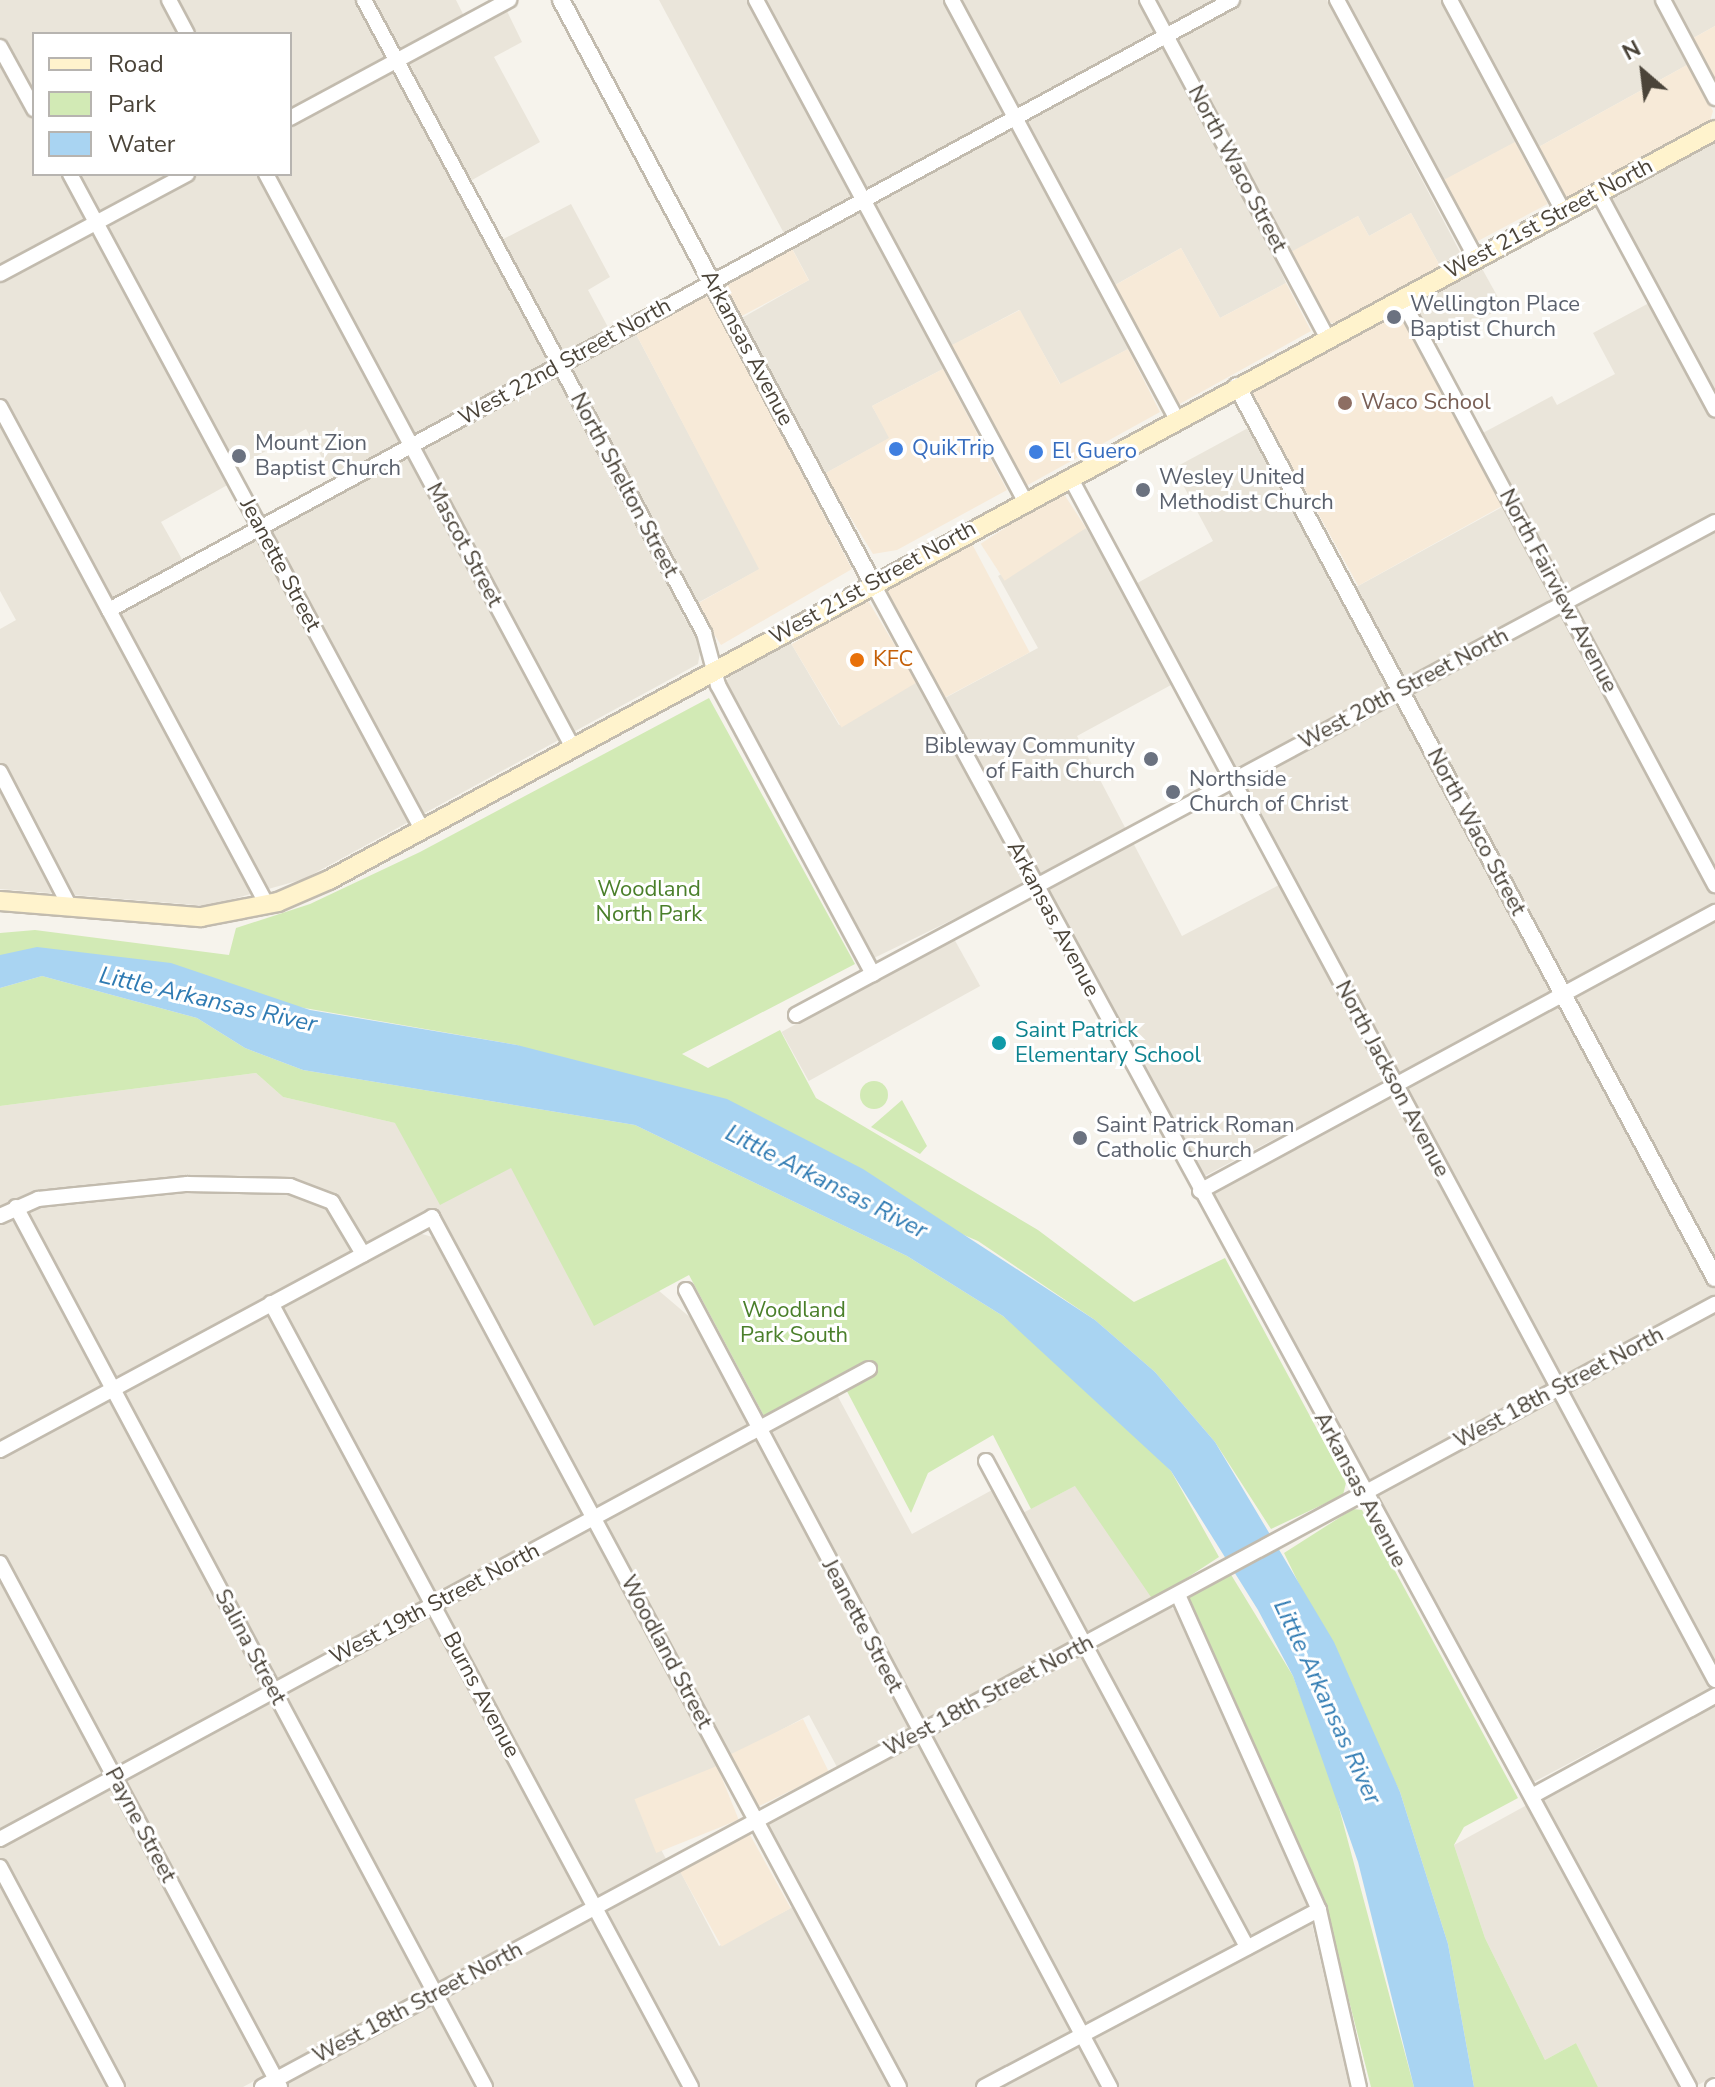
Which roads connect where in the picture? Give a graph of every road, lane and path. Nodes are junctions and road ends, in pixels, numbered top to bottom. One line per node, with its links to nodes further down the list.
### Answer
1 (169, 0): 12 (street)
2 (364, 0): 15 (street, North Shelton Street)
3 (509, 0): 15 (street)
4 (561, 0): 30 (street, Arkansas Avenue)
5 (756, 0): 25 (street)
6 (952, 0): 19 (street)
7 (1147, 0): 13 (street, North Waco Street)
8 (1232, 0): 13 (street, West 22nd Street North)
9 (1337, 0): 28 (street)
10 (1450, 0): 26 (street)
11 (1663, 0): 16 (street)
12 (186, 32)
13 (1166, 35): 19 (street, West 22nd Street North); 32 (street, North Waco Street)
14 (0, 47): 17 (street)
15 (397, 61): 18 (street); 33 (street, North Shelton Street)
16 (1715, 98)
17 (32, 105)
18 (292, 117)
19 (1015, 117): 25 (street, West 22nd Street North); 37 (street)
20 (1715, 130): 24 (main road, West 21st Street North)
21 (71, 176): 27 (street, Jeanette Street)
22 (183, 176): 27 (street)
23 (267, 176): 38 (street, Mascot Street)
24 (1598, 192): 26 (main road, West 21st Street North); 36 (street)
25 (863, 199): 30 (street, West 22nd Street North); 40 (street)
26 (1563, 211): 28 (main road, West 21st Street North)
27 (96, 223): 29 (street); 42 (street, Jeanette Street)
28 (1476, 258): 31 (main road, West 21st Street North)
29 (0, 274)
30 (712, 281): 33 (street, West 22nd Street North); 43 (street, Arkansas Avenue)
31 (1401, 298): 32 (main road, West 21st Street North); 44 (street, North Fairview Avenue)
32 (1327, 337): 34 (main road, West 21st Street North)
33 (560, 365): 38 (street, West 22nd Street North); 46 (street, North Shelton Street)
34 (1237, 386): 37 (main road, West 21st Street North); 47 (street, North Waco Street)
35 (0, 407): 45 (street)
36 (1715, 409)
37 (1177, 419): 39 (main road, West 21st Street North)
38 (412, 446): 42 (street, West 22nd Street North); 48 (street, Mascot Street)
39 (1070, 477): 40 (main road, West 21st Street North); 50 (street, North Jackson Avenue)
40 (1025, 501): 43 (main road, West 21st Street North)
41 (1715, 522): 44 (street, West 20th Street North)
42 (261, 528): 45 (street, West 22nd Street North); 51 (street, Jeanette Street)
43 (873, 584): 46 (main road, West 21st Street North); 53 (street, Arkansas Avenue)
44 (1564, 603): 47 (street, West 20th Street North); 52 (street, North Fairview Avenue)
45 (109, 610): 56 (street)
46 (714, 669): 48 (main road, West 21st Street North); 58 (street, North Shelton Street)
47 (1401, 691): 50 (street, West 20th Street North); 59 (street, North Waco Street)
48 (572, 746): 51 (main road, West 21st Street North)
49 (0, 772): 55 (street)
50 (1233, 781): 53 (street, West 20th Street North); 61 (street, North Jackson Avenue)
51 (422, 829): 56 (main road, West 21st Street North)
52 (1715, 885)
53 (1036, 887): 58 (street, West 20th Street North); 62 (street, Arkansas Avenue)
54 (0, 901): 55 (main road, West 21st Street North)
55 (68, 903): 56 (main road, West 21st Street North)
56 (267, 905)
57 (1715, 912): 59 (street)
58 (873, 974): 60 (street, West 20th Street North)
59 (1562, 994): 61 (street); 66 (street, North Waco Street)
60 (796, 1015)
61 (1395, 1084): 62 (street); 72 (street, North Jackson Avenue)
62 (1200, 1191): 76 (street, Arkansas Avenue)
63 (16, 1207): 64 (street); 65 (street); 71 (street, Salina Street)
64 (0, 1216)
65 (363, 1254): 68 (street); 77 (street, Woodland Street)
66 (1715, 1278)
67 (686, 1290): 73 (street, Jeanette Street)
68 (271, 1303): 71 (street); 80 (street, Burns Avenue)
69 (1715, 1304): 72 (street, West 18th Street North)
70 (869, 1369): 73 (street, West 19th Street North)
71 (113, 1389): 74 (street); 83 (street, Salina Street)
72 (1558, 1389): 76 (street, West 18th Street North); 82 (street, North Jackson Avenue)
73 (756, 1430): 77 (street, West 19th Street North); 85 (street, Jeanette Street)
74 (0, 1450)
75 (986, 1461): 81 (street)
76 (1362, 1494): 79 (street, West 18th Street North); 87 (street, Arkansas Avenue)
77 (594, 1518): 80 (street, West 19th Street North); 88 (street, Woodland Street)
78 (0, 1563): 86 (street, Payne Street)
79 (1179, 1597): 81 (street, West 18th Street North); 92 (street)
80 (433, 1605): 83 (street, West 19th Street North); 91 (street, Burns Avenue)
81 (1085, 1645): 85 (street, West 18th Street North); 93 (street)
82 (1715, 1680)
83 (274, 1692): 86 (street, West 19th Street North); 94 (street, Salina Street)
84 (1715, 1696): 87 (street)
85 (920, 1733): 88 (street, West 18th Street North); 95 (street, Jeanette Street)
86 (115, 1777): 89 (street, West 19th Street North); 96 (street, Payne Street)
87 (1532, 1796): 105 (street, Arkansas Avenue)
88 (756, 1821): 91 (street, West 18th Street North); 101 (street, Woodland Street)
89 (0, 1839)
90 (0, 1867): 97 (street)
91 (595, 1908): 94 (street, West 18th Street North); 100 (street, Burns Avenue)
92 (1319, 1910): 93 (street); 104 (street)
93 (1247, 1947): 95 (street)
94 (435, 1994): 96 (street, West 18th Street North); 99 (street, Salina Street)
95 (1082, 2035): 102 (street); 103 (street, Jeanette Street)
96 (278, 2083): 98 (street, West 18th Street North)
97 (117, 2087)
98 (262, 2087)
99 (485, 2087)
100 (691, 2087)
101 (899, 2087)
102 (984, 2087)
103 (1110, 2087)
104 (1359, 2087)
105 (1689, 2087)

